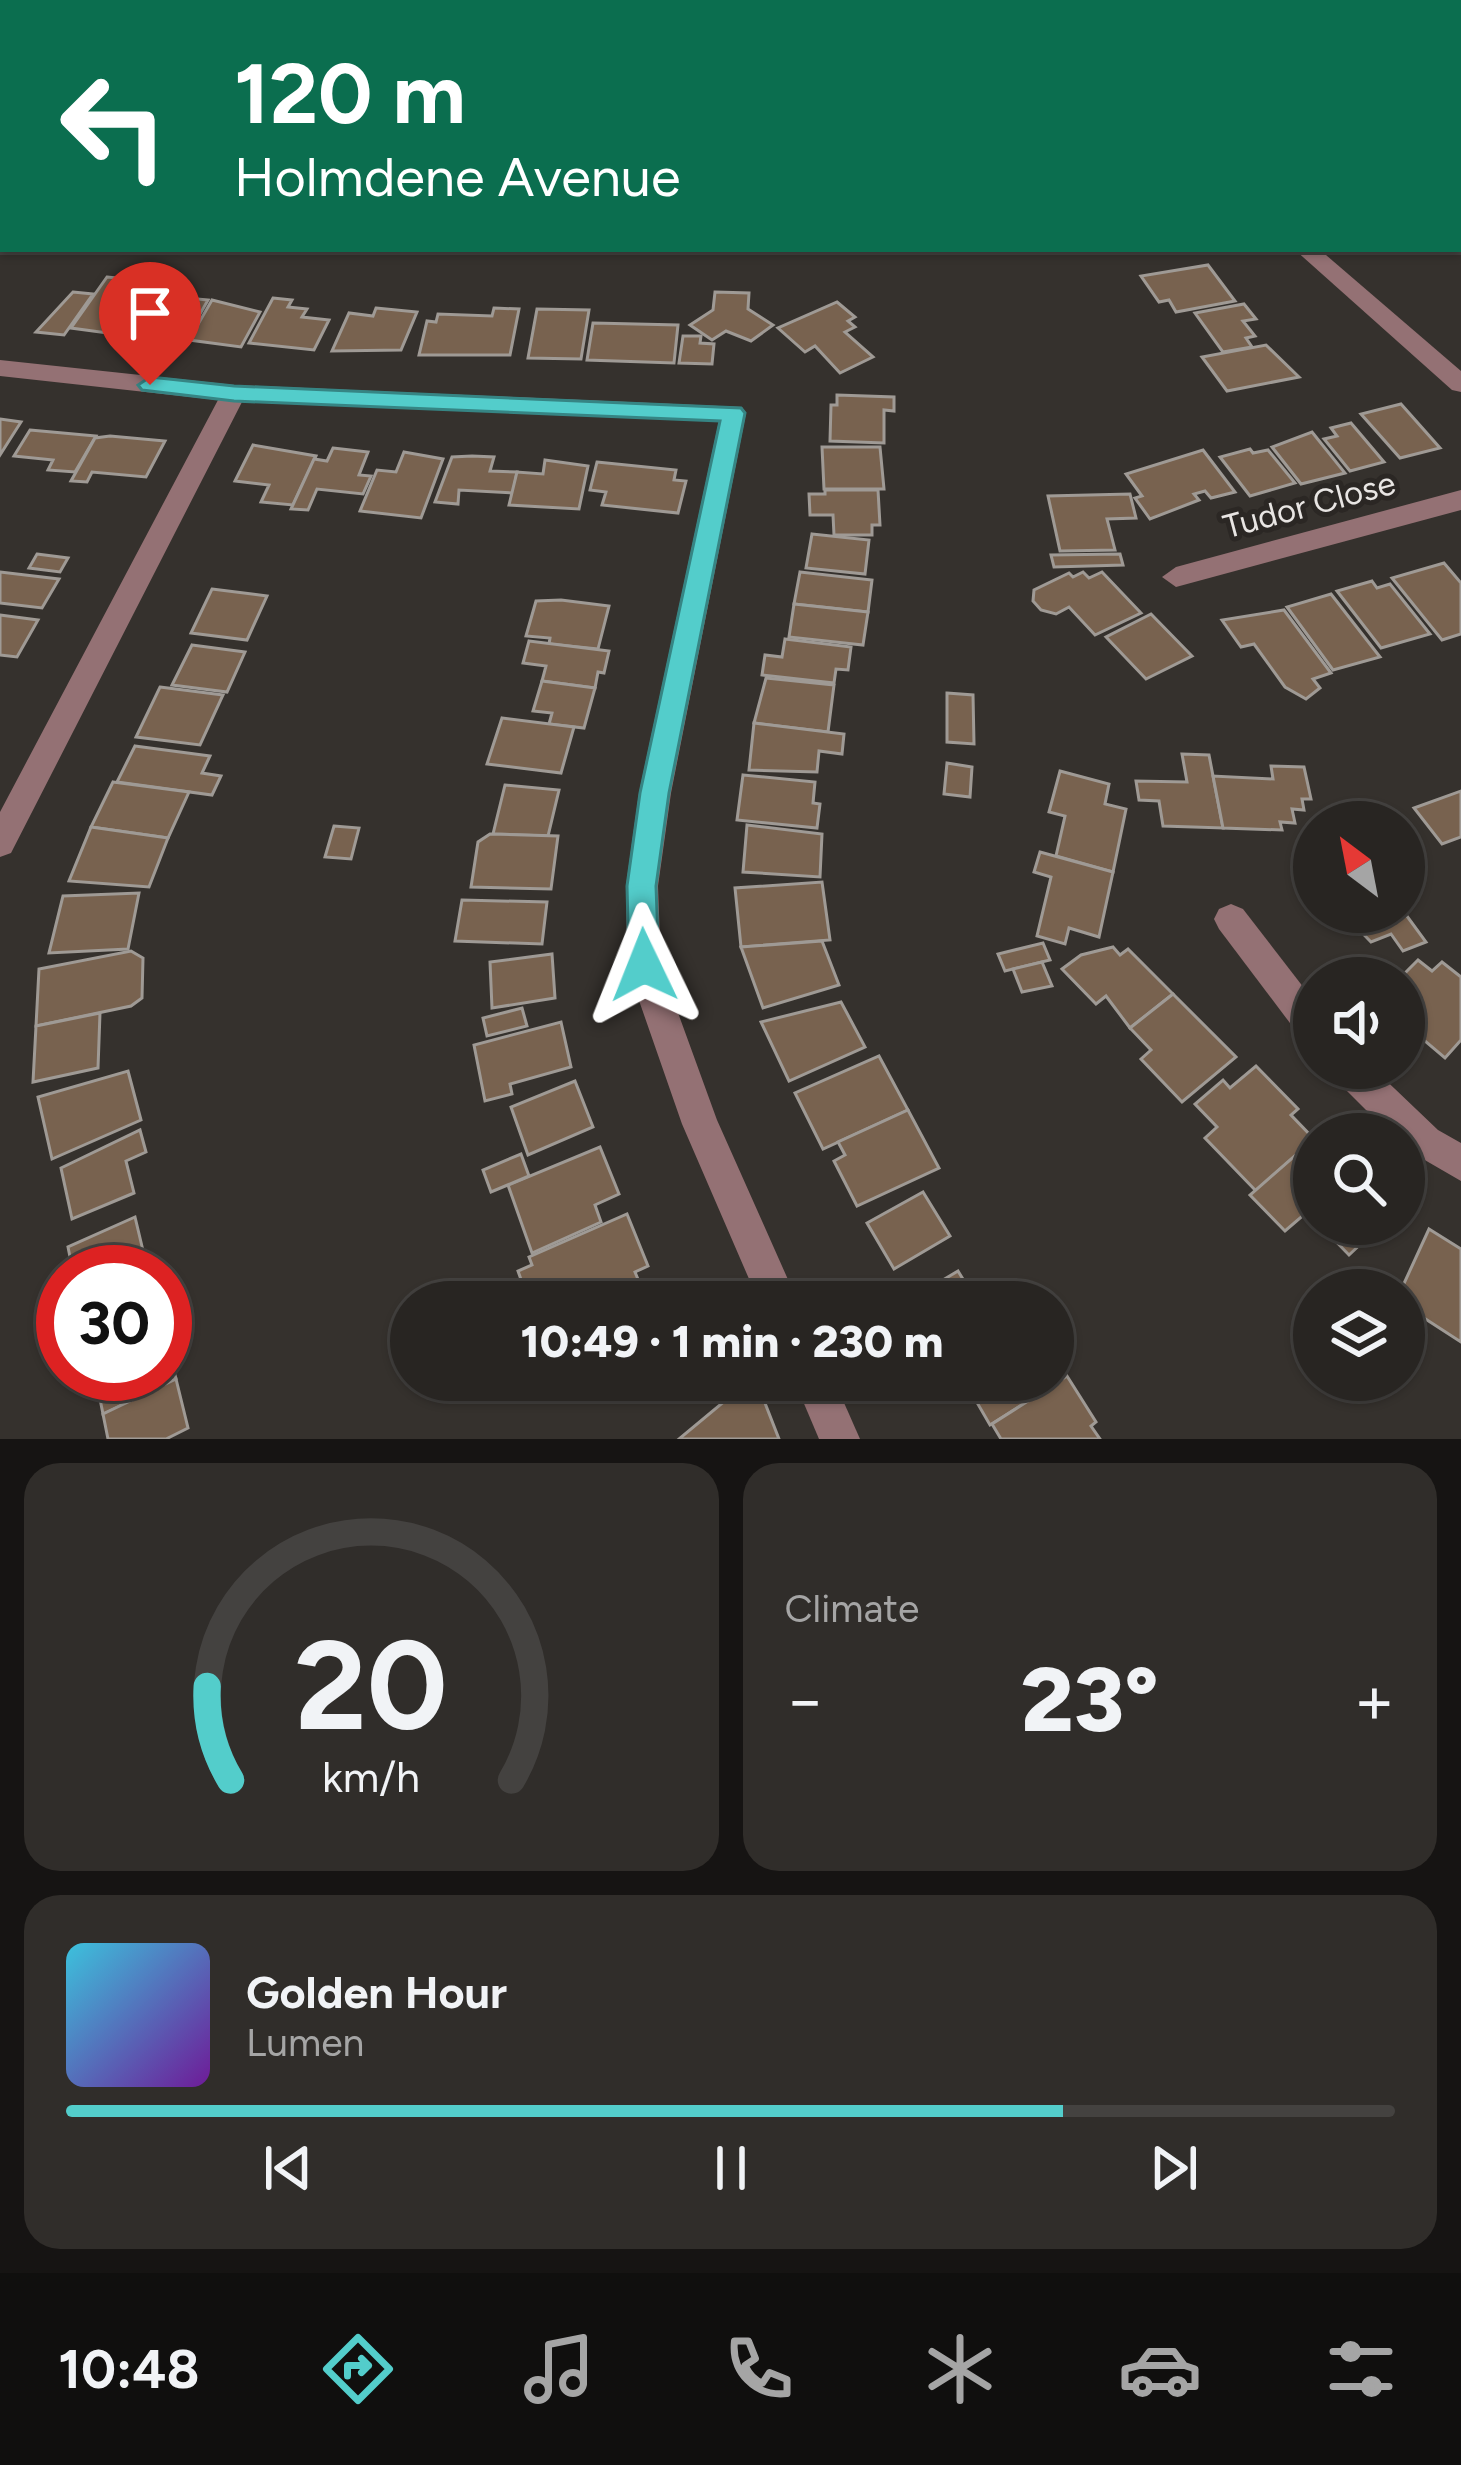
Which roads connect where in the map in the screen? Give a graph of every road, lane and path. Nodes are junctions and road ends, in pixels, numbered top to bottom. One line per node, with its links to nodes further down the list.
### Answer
1 (1308, 252): 3 (street)
2 (0, 368): 4 (street)
3 (1461, 384)
4 (234, 393): 7 (street); 12 (street)
5 (1461, 500): 6 (street, Tudor Close)
6 (1176, 577)
7 (0, 843)
8 (1231, 919): 9 (street)
9 (1293, 1000)
10 (1366, 1089): 11 (street)
11 (1461, 1163)
12 (770, 1281)
13 (823, 1401): 14 (street)
14 (840, 1439)

